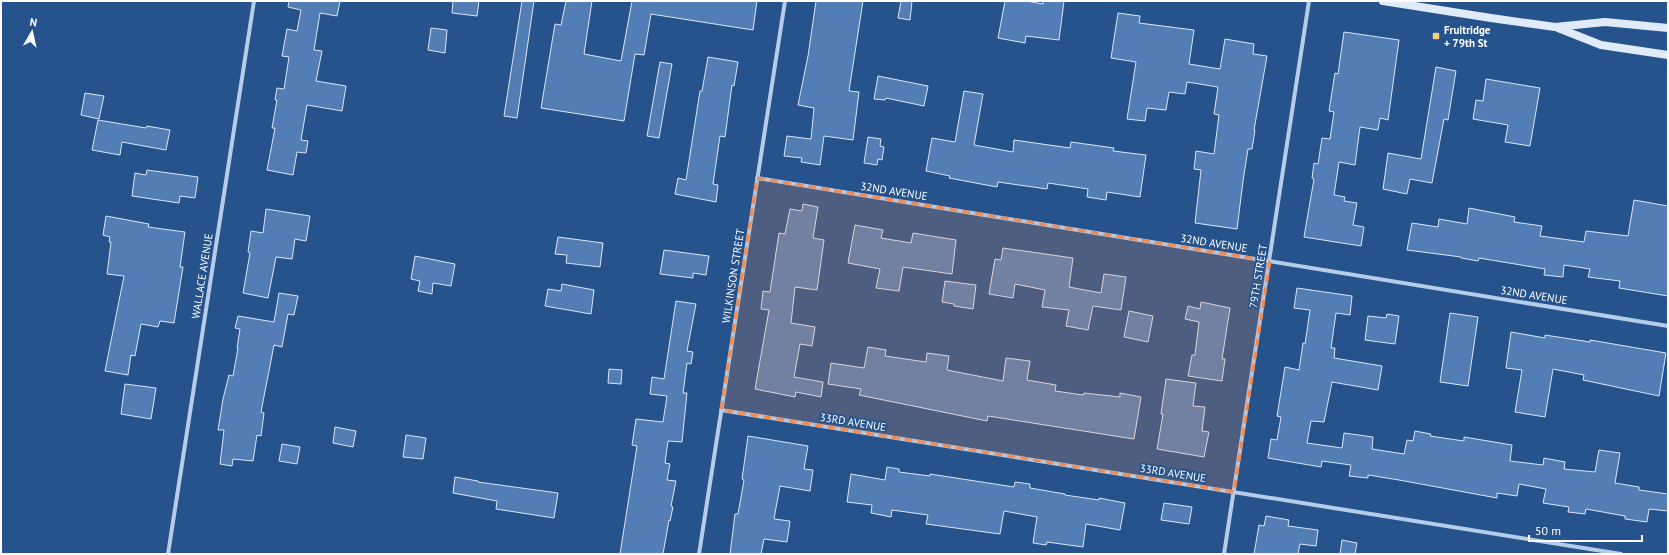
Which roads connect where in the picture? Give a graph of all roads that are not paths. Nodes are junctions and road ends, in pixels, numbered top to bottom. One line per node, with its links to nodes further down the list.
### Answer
1 (254, 1): 13 (street, WALLACE AVENUE)
2 (785, 1): 8 (street, WILKINSON STREET)
3 (1309, 1): 9 (street, 79TH STREET)
4 (1383, 1): 5 (main road)
5 (1555, 27): 6 (main road); 7 (main road)
6 (1668, 28)
7 (1668, 55)
8 (757, 178): 9 (street, 32ND AVENUE); 11 (street, WILKINSON STREET)
9 (1270, 261): 10 (street, 32ND AVENUE); 12 (street, 79TH STREET)
10 (1668, 326)
11 (721, 410): 12 (street, 33RD AVENUE); 14 (street, WILKINSON STREET)
12 (1234, 492): 15 (street, 79TH STREET); 16 (street, 33RD AVENUE)
13 (168, 554)
14 (699, 554)
15 (1224, 554)
16 (1621, 554)

